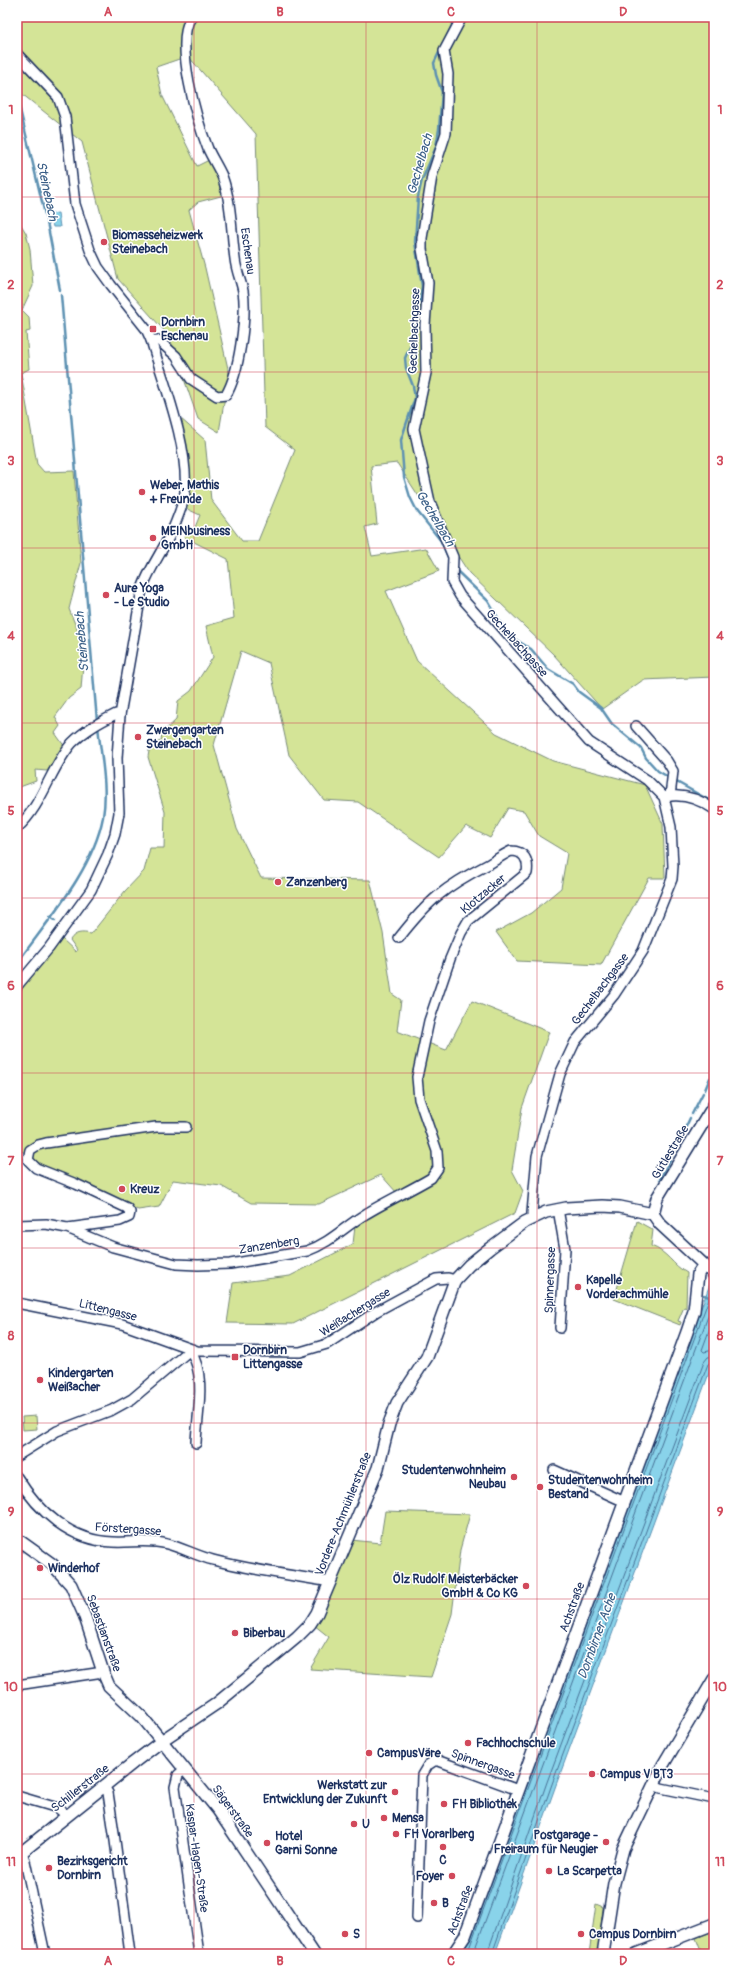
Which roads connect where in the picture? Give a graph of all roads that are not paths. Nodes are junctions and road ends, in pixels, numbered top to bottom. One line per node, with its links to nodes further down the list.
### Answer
1 (190, 17): 4 (street, Eschenau)
2 (462, 17): 7 (street, Gechelbachgasse)
3 (17, 54): 4 (street)
4 (150, 340): 5 (street)
5 (120, 715): 10 (street); 12 (street)
6 (636, 726): 7 (street)
7 (667, 796): 8 (street); 18 (street, Gechelbachgasse)
8 (709, 799): 9 (street)
9 (714, 808)
10 (17, 828)
11 (399, 938): 15 (street, Klotzacker)
12 (17, 986)
13 (714, 1105): 17 (street, Gütlestraße)
14 (186, 1127): 20 (street, Zanzenberg)
15 (437, 1151): 20 (street, Zanzenberg)
16 (558, 1209): 17 (street, Vordere-Achmühlerstraße); 18 (street, Vordere-Achmühlerstraße); 24 (street, Spinnergasse)
17 (653, 1214): 21 (street)
18 (534, 1217): 22 (street, Vordere-Achmühlerstraße)
19 (17, 1225): 20 (street, Zanzenberg)
20 (67, 1228)
21 (710, 1270): 30 (street, Achstraße)
22 (456, 1280): 25 (street, Weißachergasse); 32 (street, Vordere-Achmühlerstraße)
23 (17, 1303): 25 (street, Littengasse)
24 (560, 1328)
25 (190, 1350): 26 (street); 27 (street)
26 (196, 1443)
27 (17, 1456)
28 (554, 1470): 30 (street)
29 (17, 1477): 32 (street, Förstergasse)
30 (625, 1502): 40 (street, Achstraße)
31 (17, 1539): 33 (street, Sebastianstraße)
32 (330, 1582): 36 (street, Vordere-Achmühlerstraße)
33 (103, 1672): 35 (street); 36 (street, Sebastianstraße)
34 (714, 1680): 38 (street)
35 (17, 1685)
36 (161, 1741): 37 (street, Sägerstraße); 39 (street, Schillerstraße)
37 (184, 1769): 47 (street, Sägerstraße); 50 (street, Kaspar-Hagen-Straße)
38 (654, 1785): 42 (street); 54 (street)
39 (104, 1786): 43 (street, Schillerstraße); 49 (street)
40 (518, 1790): 45 (street, Spinnergasse); 53 (street, Achstraße)
41 (17, 1796): 43 (street)
42 (714, 1799)
43 (66, 1815): 44 (street, Schillerstraße)
44 (19, 1854): 48 (street)
45 (417, 1918)
46 (714, 1924): 55 (street)
47 (305, 1940): 51 (street, Sägerstraße); 52 (street, Sägerstraße)
48 (45, 1954)
49 (130, 1954)
50 (199, 1954)
51 (306, 1954)
52 (314, 1954)
53 (453, 1954)
54 (603, 1954)
55 (636, 1954)

